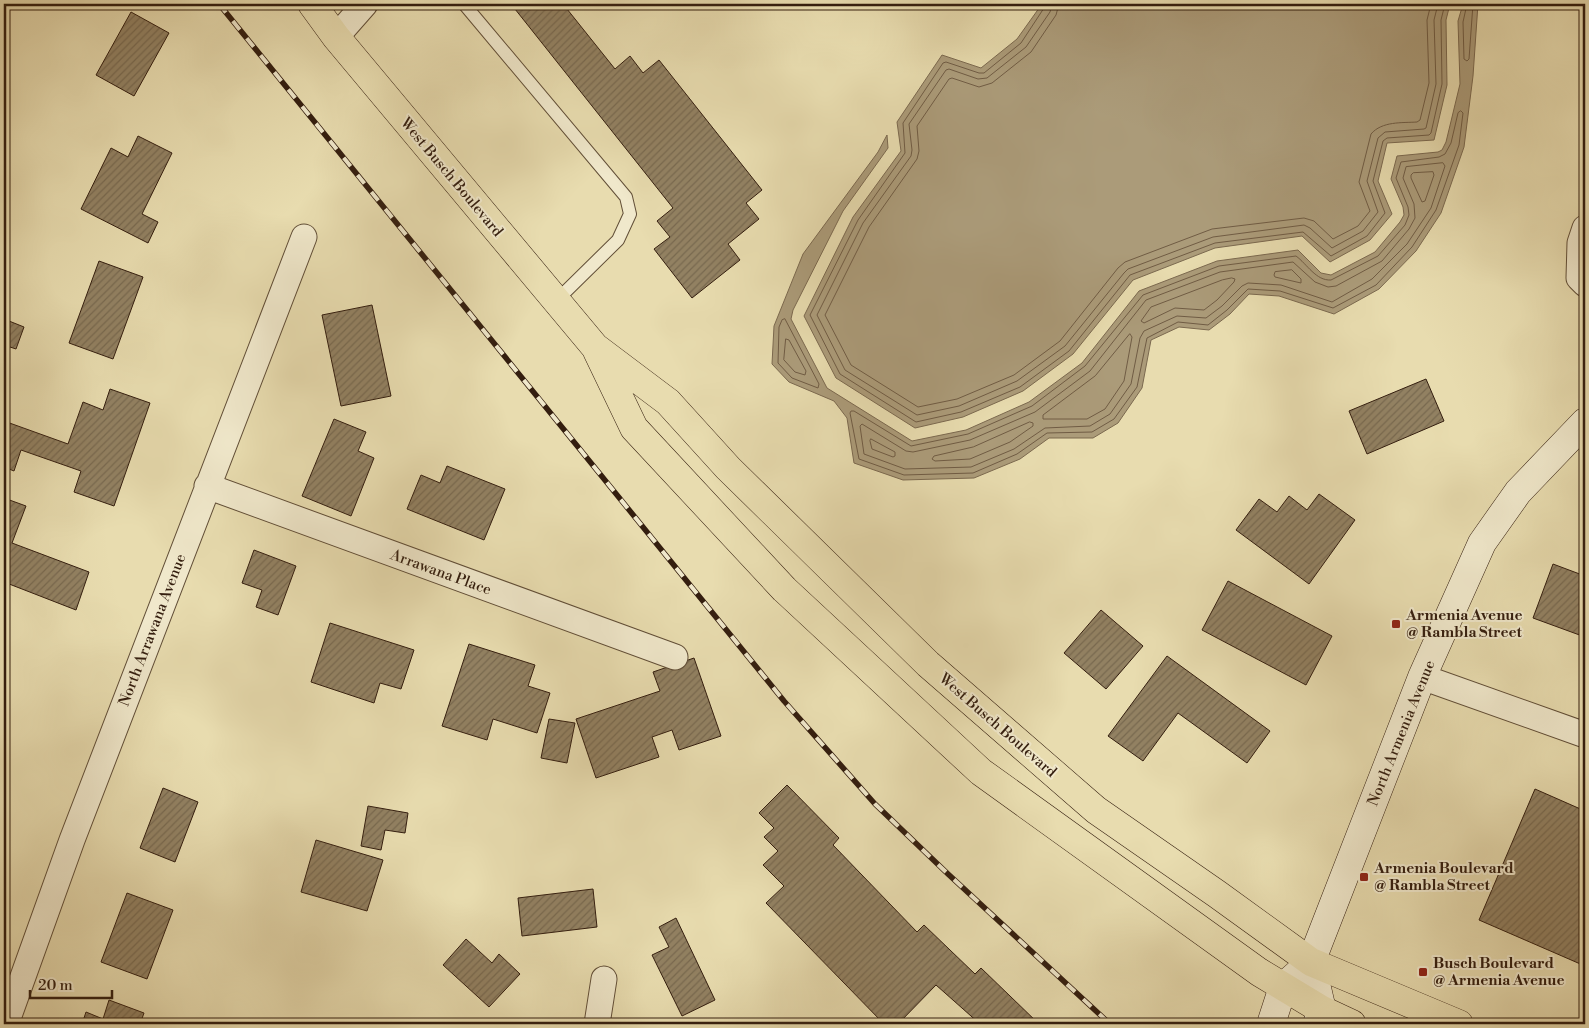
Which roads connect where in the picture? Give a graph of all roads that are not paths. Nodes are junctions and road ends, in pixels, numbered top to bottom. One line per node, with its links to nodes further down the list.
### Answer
1 (312, 4): 4 (main road, West Busch Boulevard)
2 (366, 4): 4 (street)
3 (464, 4): 8 (lane)
4 (336, 37): 8 (main road, West Busch Boulevard)
5 (1585, 228): 7 (street)
6 (304, 238): 11 (street, North Arrawana Avenue)
7 (1585, 284)
8 (556, 301): 9 (main road, West Busch Boulevard)
9 (595, 348): 15 (main road, West Busch Boulevard); 17 (main road, West Busch Boulevard)
10 (1585, 422): 13 (main road, North Armenia Avenue)
11 (207, 486): 12 (street, Arrawana Place); 19 (street, North Arrawana Avenue)
12 (675, 657)
13 (1422, 678): 14 (street); 15 (main road, North Armenia Avenue)
14 (1585, 735)
15 (1311, 962): 17 (main road, North Armenia Avenue); 18 (main road); 23 (main road, West Busch Boulevard)
16 (604, 980): 20 (street)
17 (1283, 987): 18 (main road, West Busch Boulevard); 21 (main road)
18 (1319, 1017): 22 (main road, West Busch Boulevard)
19 (6, 1024)
20 (597, 1024)
21 (1271, 1024)
22 (1352, 1024)
23 (1459, 1024)

